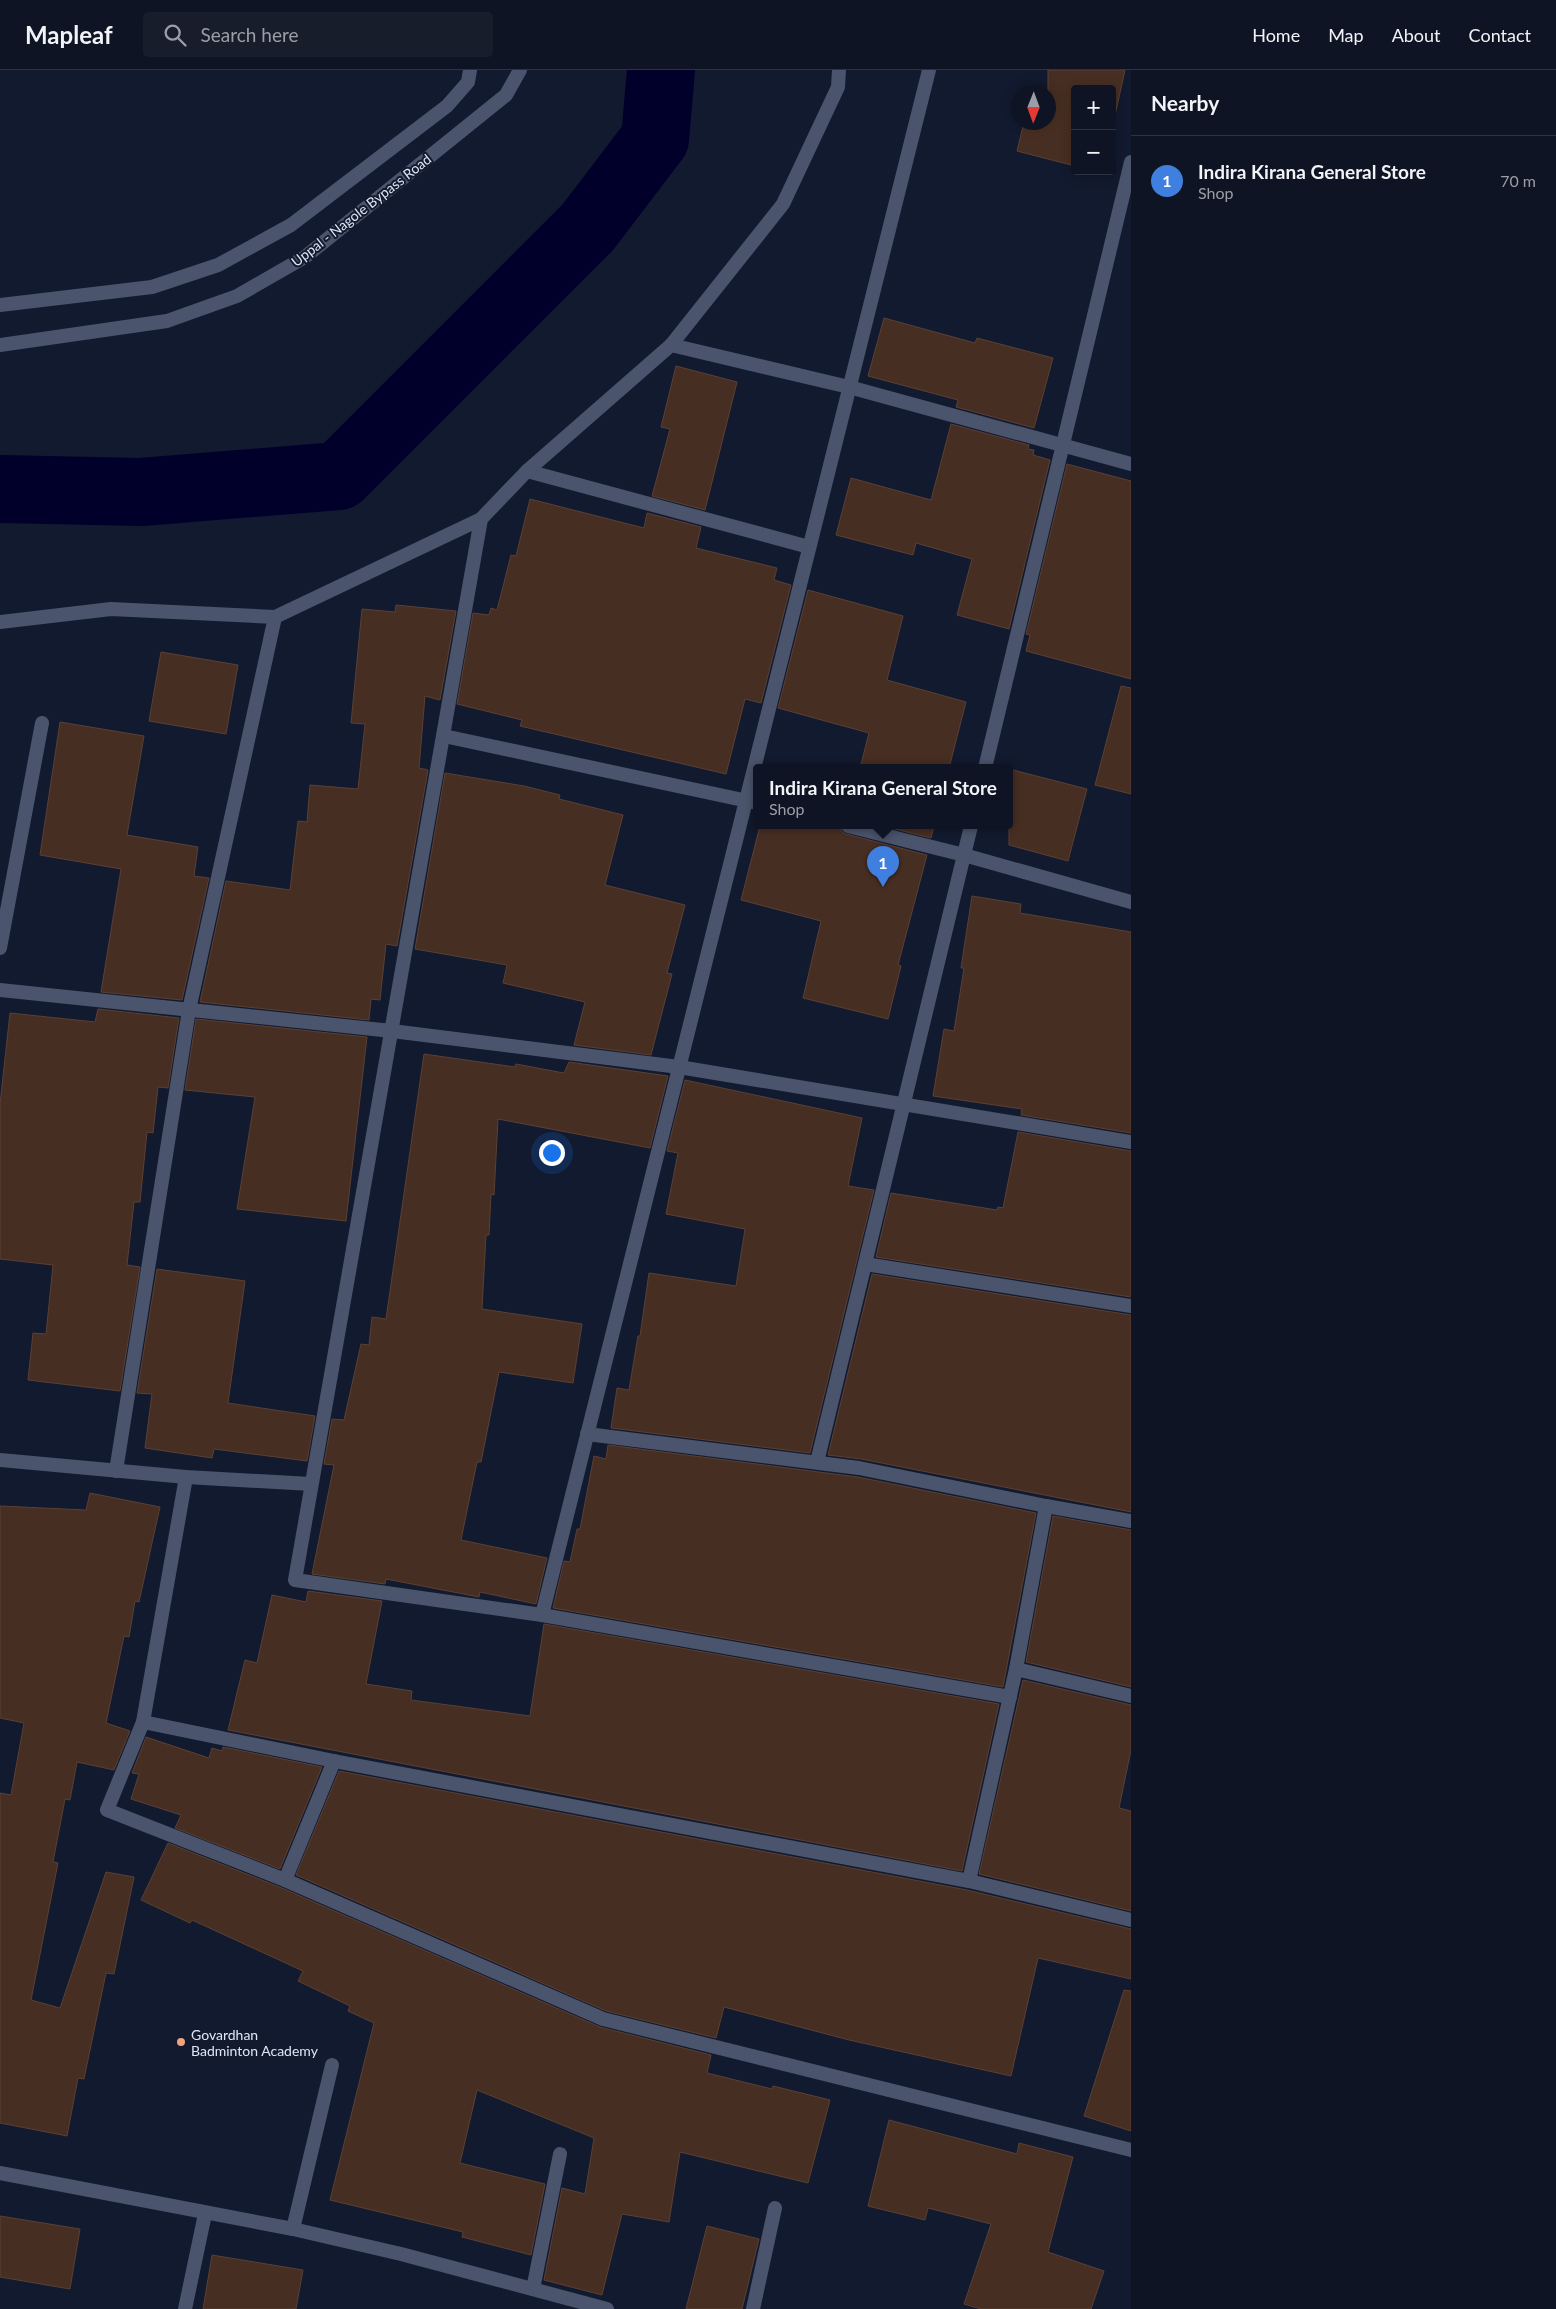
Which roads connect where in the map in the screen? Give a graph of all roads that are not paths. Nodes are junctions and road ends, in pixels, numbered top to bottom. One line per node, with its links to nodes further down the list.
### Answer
1 (470, 70): 6 (street)
2 (520, 70): 7 (street, Uppal - Nagole Bypass Road)
3 (840, 70): 8 (street)
4 (929, 70): 9 (street)
5 (1131, 162): 10 (street)
6 (0, 305)
7 (0, 345)
8 (671, 345): 9 (street); 12 (street)
9 (849, 387): 10 (street); 14 (street)
10 (1063, 444): 11 (street); 20 (street)
11 (1131, 464)
12 (527, 471): 13 (street); 14 (street)
13 (481, 519): 15 (street); 18 (street)
14 (809, 547): 19 (street)
15 (275, 617): 16 (street); 28 (street)
16 (0, 622)
17 (42, 723): 26 (street)
18 (444, 736): 21 (street); 29 (street)
19 (759, 764)
20 (985, 764)
21 (751, 801): 30 (street)
22 (860, 829): 24 (street)
23 (970, 829): 24 (street)
24 (964, 855): 25 (street); 31 (street)
25 (1131, 902)
26 (0, 948)
27 (0, 990): 28 (street)
28 (189, 1010): 29 (street); 38 (street)
29 (392, 1031): 30 (street); 40 (street)
30 (679, 1067): 31 (street); 35 (street)
31 (903, 1104): 32 (street); 33 (street)
32 (1131, 1142)
33 (865, 1264): 34 (street); 37 (street)
34 (1131, 1306)
35 (587, 1434): 37 (street); 43 (street)
36 (0, 1460): 38 (street)
37 (817, 1462): 41 (street)
38 (116, 1471): 39 (street)
39 (186, 1477): 40 (street); 47 (street)
40 (311, 1484): 43 (street)
41 (1046, 1506): 42 (street); 44 (street)
42 (1131, 1520)
43 (542, 1615): 46 (street)
44 (1016, 1669): 45 (street); 46 (street)
45 (1131, 1696)
46 (1010, 1697): 50 (street)
47 (143, 1722): 48 (street); 49 (street)
48 (334, 1761): 49 (street); 50 (street)
49 (285, 1880): 53 (street)
50 (969, 1881): 51 (street)
51 (1131, 1920)
52 (332, 2065): 58 (street)
53 (1131, 2150)
54 (560, 2154): 59 (street)
55 (0, 2173): 57 (street)
56 (775, 2208): 62 (street)
57 (205, 2214): 58 (street); 60 (street)
58 (293, 2229): 59 (street)
59 (533, 2289): 61 (street)
60 (184, 2309)
61 (607, 2309)
62 (753, 2309)

